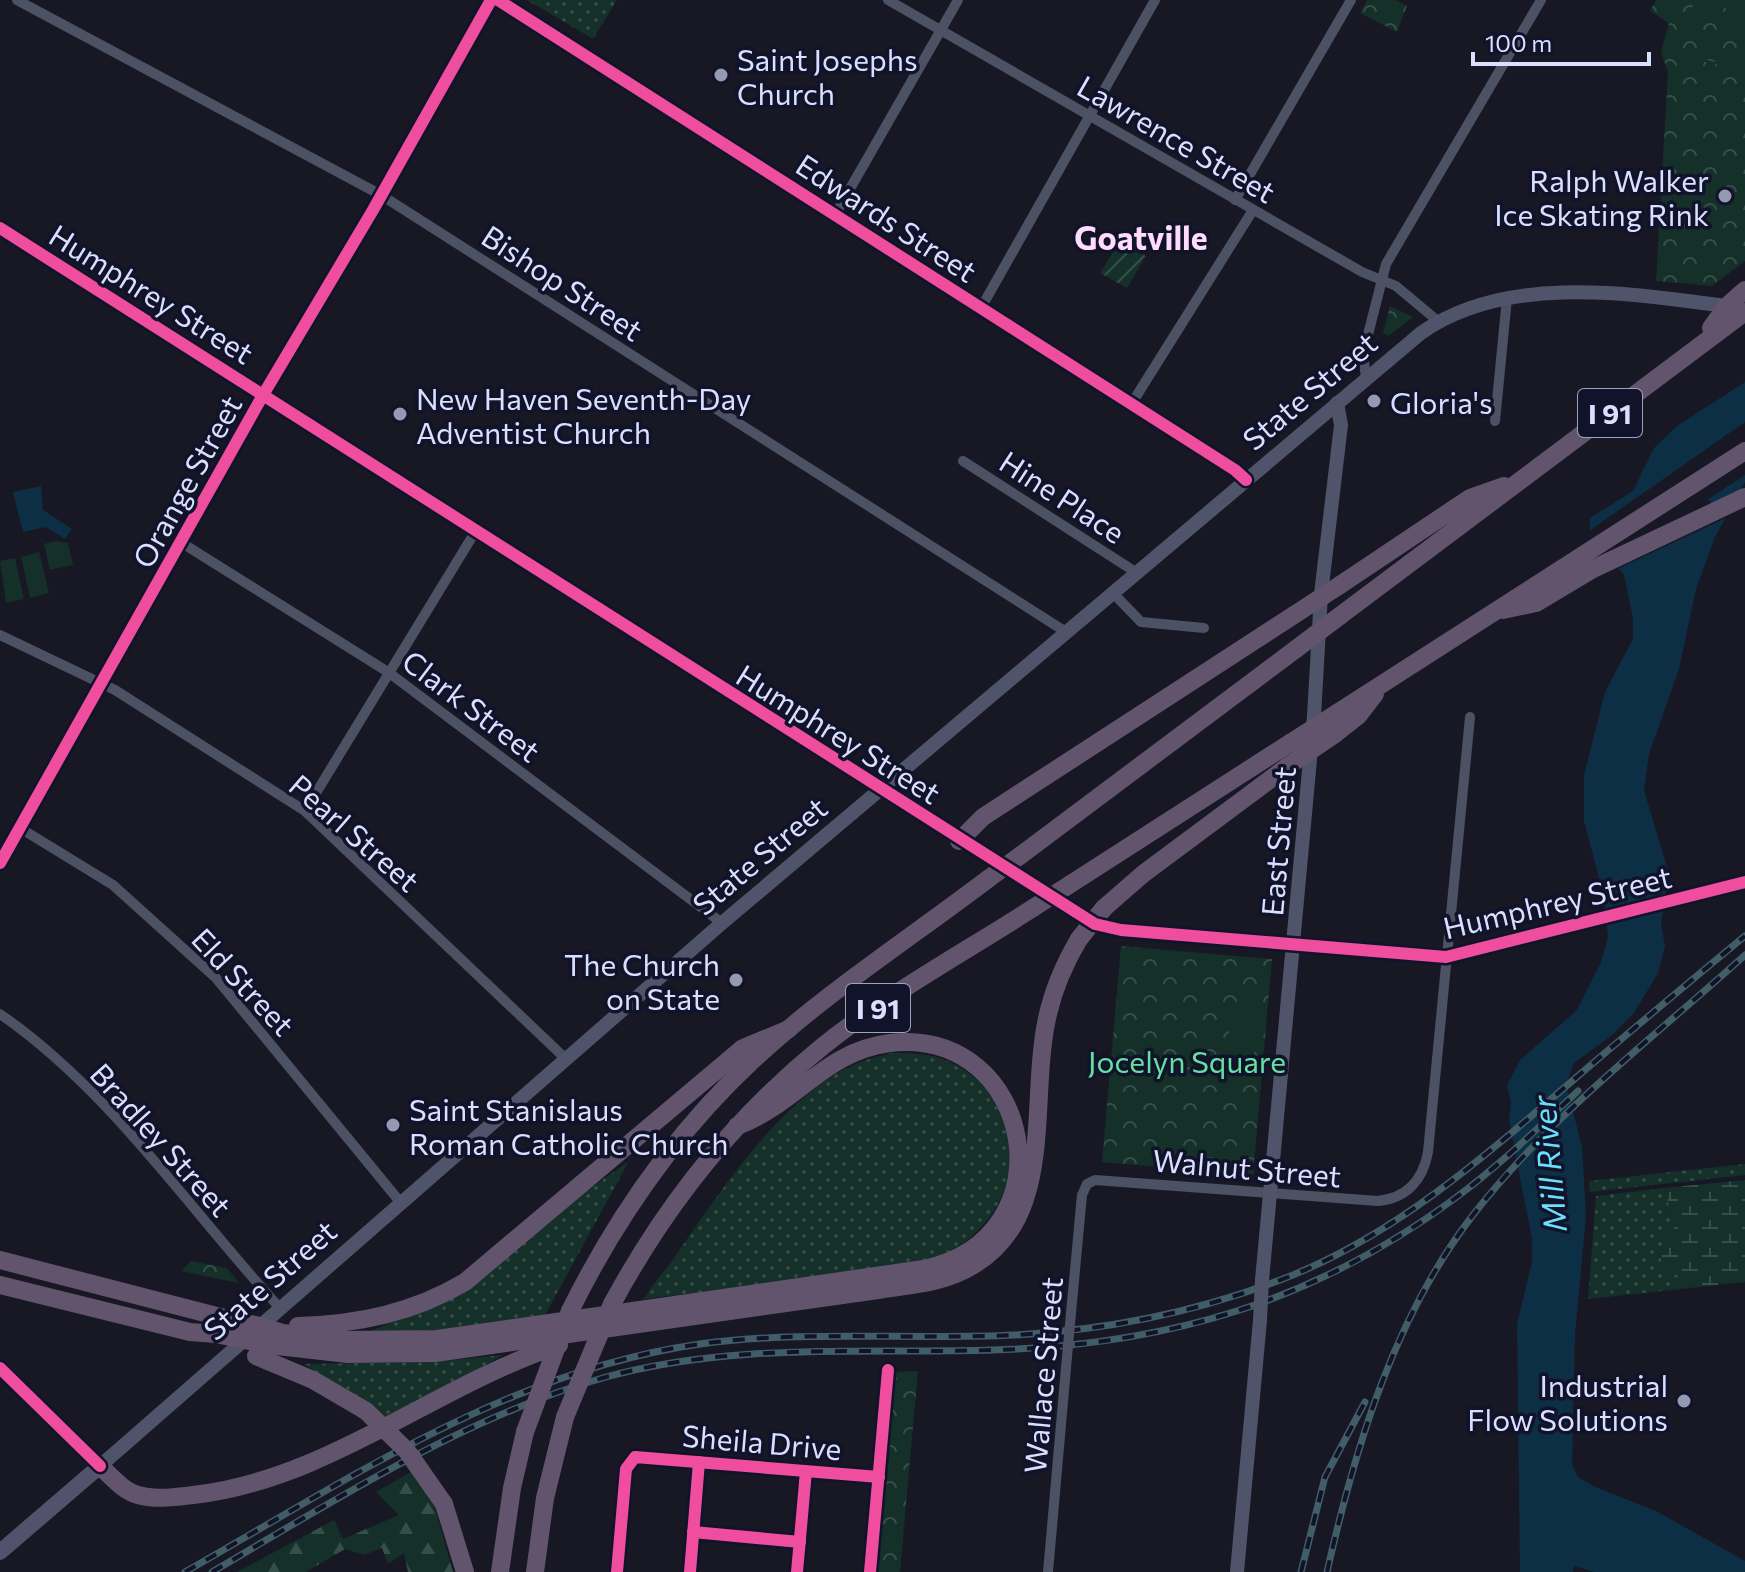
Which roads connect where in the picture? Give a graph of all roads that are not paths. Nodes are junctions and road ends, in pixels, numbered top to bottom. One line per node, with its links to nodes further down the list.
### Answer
1 (17, 0): 11 (street, Bishop Street)
2 (491, 0): 11 (main road, Orange Street)
3 (498, 0): 14 (street, Edwards Street)
4 (888, 0): 9 (street, Lawrence Street)
5 (958, 0): 9 (street)
6 (1155, 0): 10 (street)
7 (1351, 0): 12 (street)
8 (1541, 0): 16 (street)
9 (941, 31): 10 (street, Lawrence Street); 14 (street)
10 (1088, 115): 12 (street, Lawrence Street); 19 (street)
11 (381, 195): 24 (main road, Orange Street); 39 (street, Bishop Street)
12 (1235, 200): 13 (street, Lawrence Street)
13 (1253, 210): 16 (street, Lawrence Street); 25 (street)
14 (835, 215): 19 (street, Edwards Street)
15 (0, 228): 24 (street, Humphrey Street)
16 (1381, 279): 21 (street, Lawrence Street); 23 (street)
17 (1745, 290): 22 (highway, bridge)
18 (1507, 298): 20 (main road, State Street); 21 (main road, State Street); 27 (street)
19 (981, 308): 25 (street, Edwards Street)
20 (1745, 310): 22 (highway, I 91)
21 (1439, 322): 23 (main road, State Street)
22 (1712, 333): 31 (highway, I 91)
23 (1366, 378): 26 (main road, State Street)
24 (263, 395): 33 (street, Humphrey Street); 34 (main road, Orange Street)
25 (1132, 403): 30 (street, Edwards Street)
26 (1337, 403): 30 (main road, State Street); 52 (main road, East Street)
27 (1495, 421)
28 (1745, 451): 35 (highway)
29 (963, 461): 36 (street, Hine Place)
30 (1246, 480): 36 (main road, State Street)
31 (1515, 484): 48 (highway, bridge); 55 (highway, I 91, bridge)
32 (1745, 497): 35 (highway)
33 (475, 532): 41 (street); 45 (street, Humphrey Street)
34 (182, 543): 41 (street, Clark Street); 42 (main road, Orange Street)
35 (1598, 556): 43 (highway, I 91)
36 (1137, 573): 37 (main road, State Street)
37 (1113, 593): 38 (street); 39 (main road, State Street)
38 (1204, 628)
39 (1066, 632): 45 (main road, State Street)
40 (0, 635): 42 (street, Pearl Street)
41 (388, 672): 46 (street); 51 (street, Clark Street)
42 (101, 683): 46 (street, Pearl Street); 47 (main road, Orange Street)
43 (1382, 684): 57 (highway, I 91, bridge); 64 (highway, bridge)
44 (1470, 717): 53 (street)
45 (879, 790): 48 (street, Humphrey Street); 51 (main road, State Street)
46 (305, 811): 56 (street, Pearl Street)
47 (20, 828): 49 (main road, Orange Street); 60 (street, Eld Street)
48 (959, 841): 52 (street, Humphrey Street)
49 (0, 863)
50 (1745, 882): 53 (street, Humphrey Street)
51 (722, 923): 56 (main road, State Street)
52 (1293, 945): 53 (street, Humphrey Street); 59 (main road, East Street)
53 (1446, 957): 59 (street, Walnut Street)
54 (0, 1014): 63 (street, Bradley Street)
55 (789, 1029): 65 (highway); 76 (highway, I 91, bridge)
56 (565, 1058): 60 (main road, State Street)
57 (737, 1126): 65 (highway); 77 (highway, I 91, bridge)
58 (1087, 1184): 59 (street, Walnut Street); 82 (street, Wallace Street, bridge)
59 (1271, 1193): 83 (main road, East Street, bridge)
60 (401, 1203): 63 (main road, State Street)
61 (0, 1260): 65 (highway, bridge)
62 (0, 1285): 65 (highway, bridge)
63 (279, 1307): 69 (main road, State Street)
64 (590, 1333): 65 (highway); 69 (highway)
65 (273, 1337): 75 (highway, bridge)
66 (0, 1368): 69 (main road)
67 (888, 1370): 71 (street)
68 (699, 1462): 70 (street, Sheila Drive); 72 (street); 78 (street, Sheila Drive)
69 (100, 1466): 74 (main road, State Street)
70 (806, 1471): 71 (street, Sheila Drive); 73 (street)
71 (879, 1477): 81 (street)
72 (693, 1532): 73 (street); 79 (street)
73 (800, 1542): 80 (street)
74 (0, 1552)
75 (465, 1572)
76 (500, 1572)
77 (535, 1572)
78 (617, 1572)
79 (690, 1572)
80 (797, 1572)
81 (870, 1572)
82 (1048, 1572)
83 (1237, 1572)

